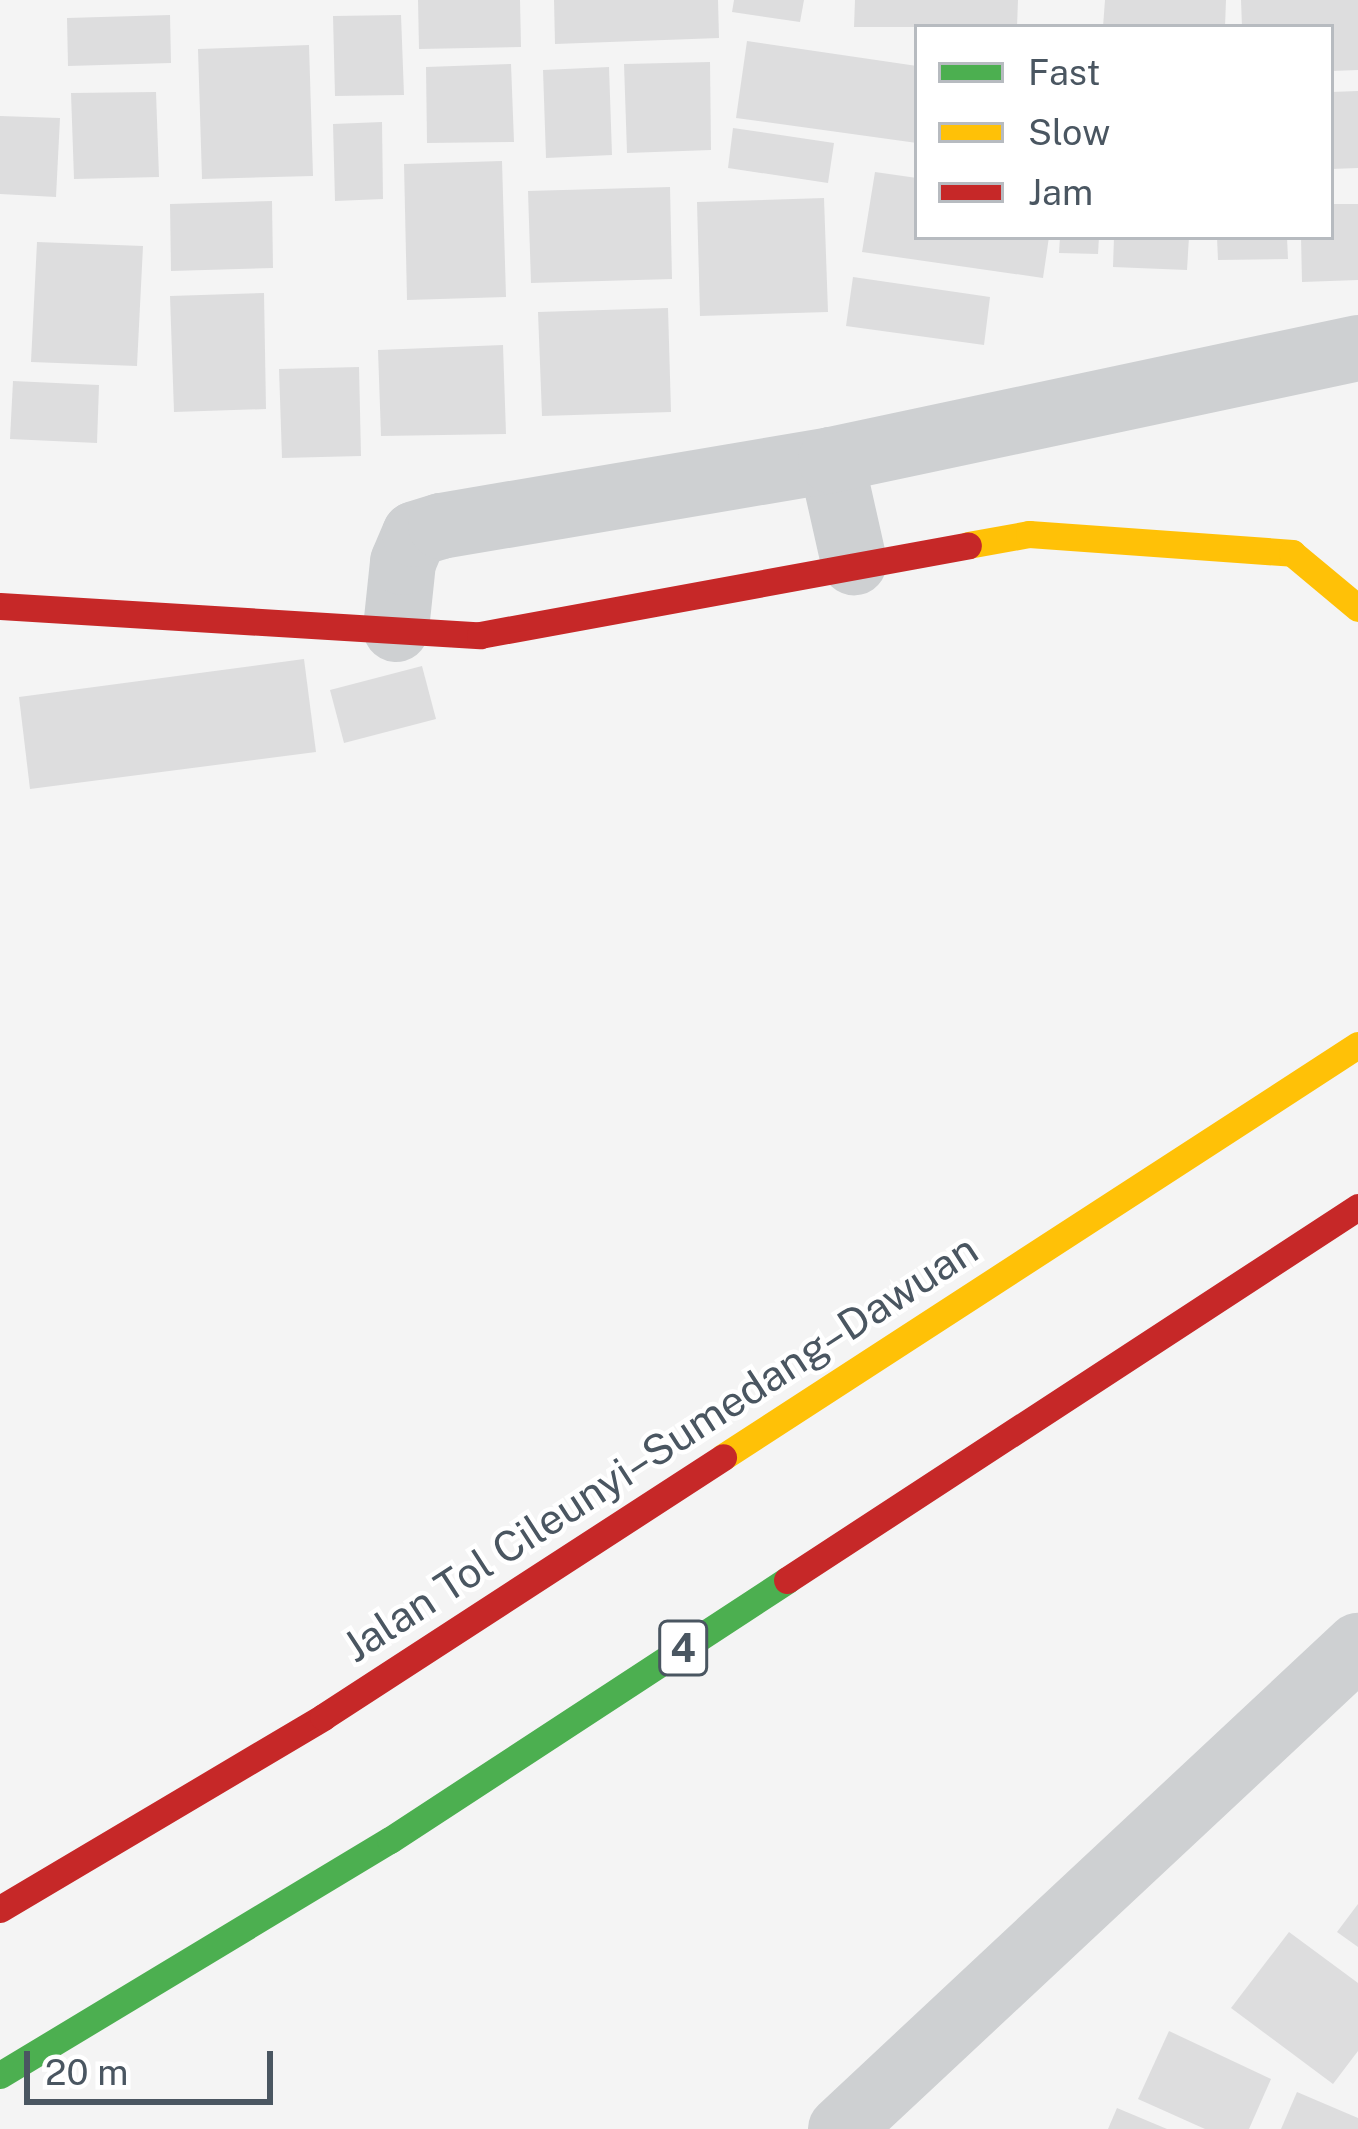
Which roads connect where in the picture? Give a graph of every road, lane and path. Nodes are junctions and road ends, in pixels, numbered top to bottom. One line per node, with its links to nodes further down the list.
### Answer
1 (1358, 348): 2 (street)
2 (831, 460): 3 (street); 6 (street)
3 (854, 562): 5 (main road); 6 (main road)
4 (0, 606): 6 (main road)
5 (1358, 608)
6 (396, 629)
7 (1358, 1046): 10 (main road, Jalan Tol Cileunyi–Sumedang–Dawuan)
8 (1358, 1207): 11 (main road, 4)
9 (1358, 1646): 12 (street)
10 (0, 1909)
11 (0, 2075)
12 (841, 2129)

